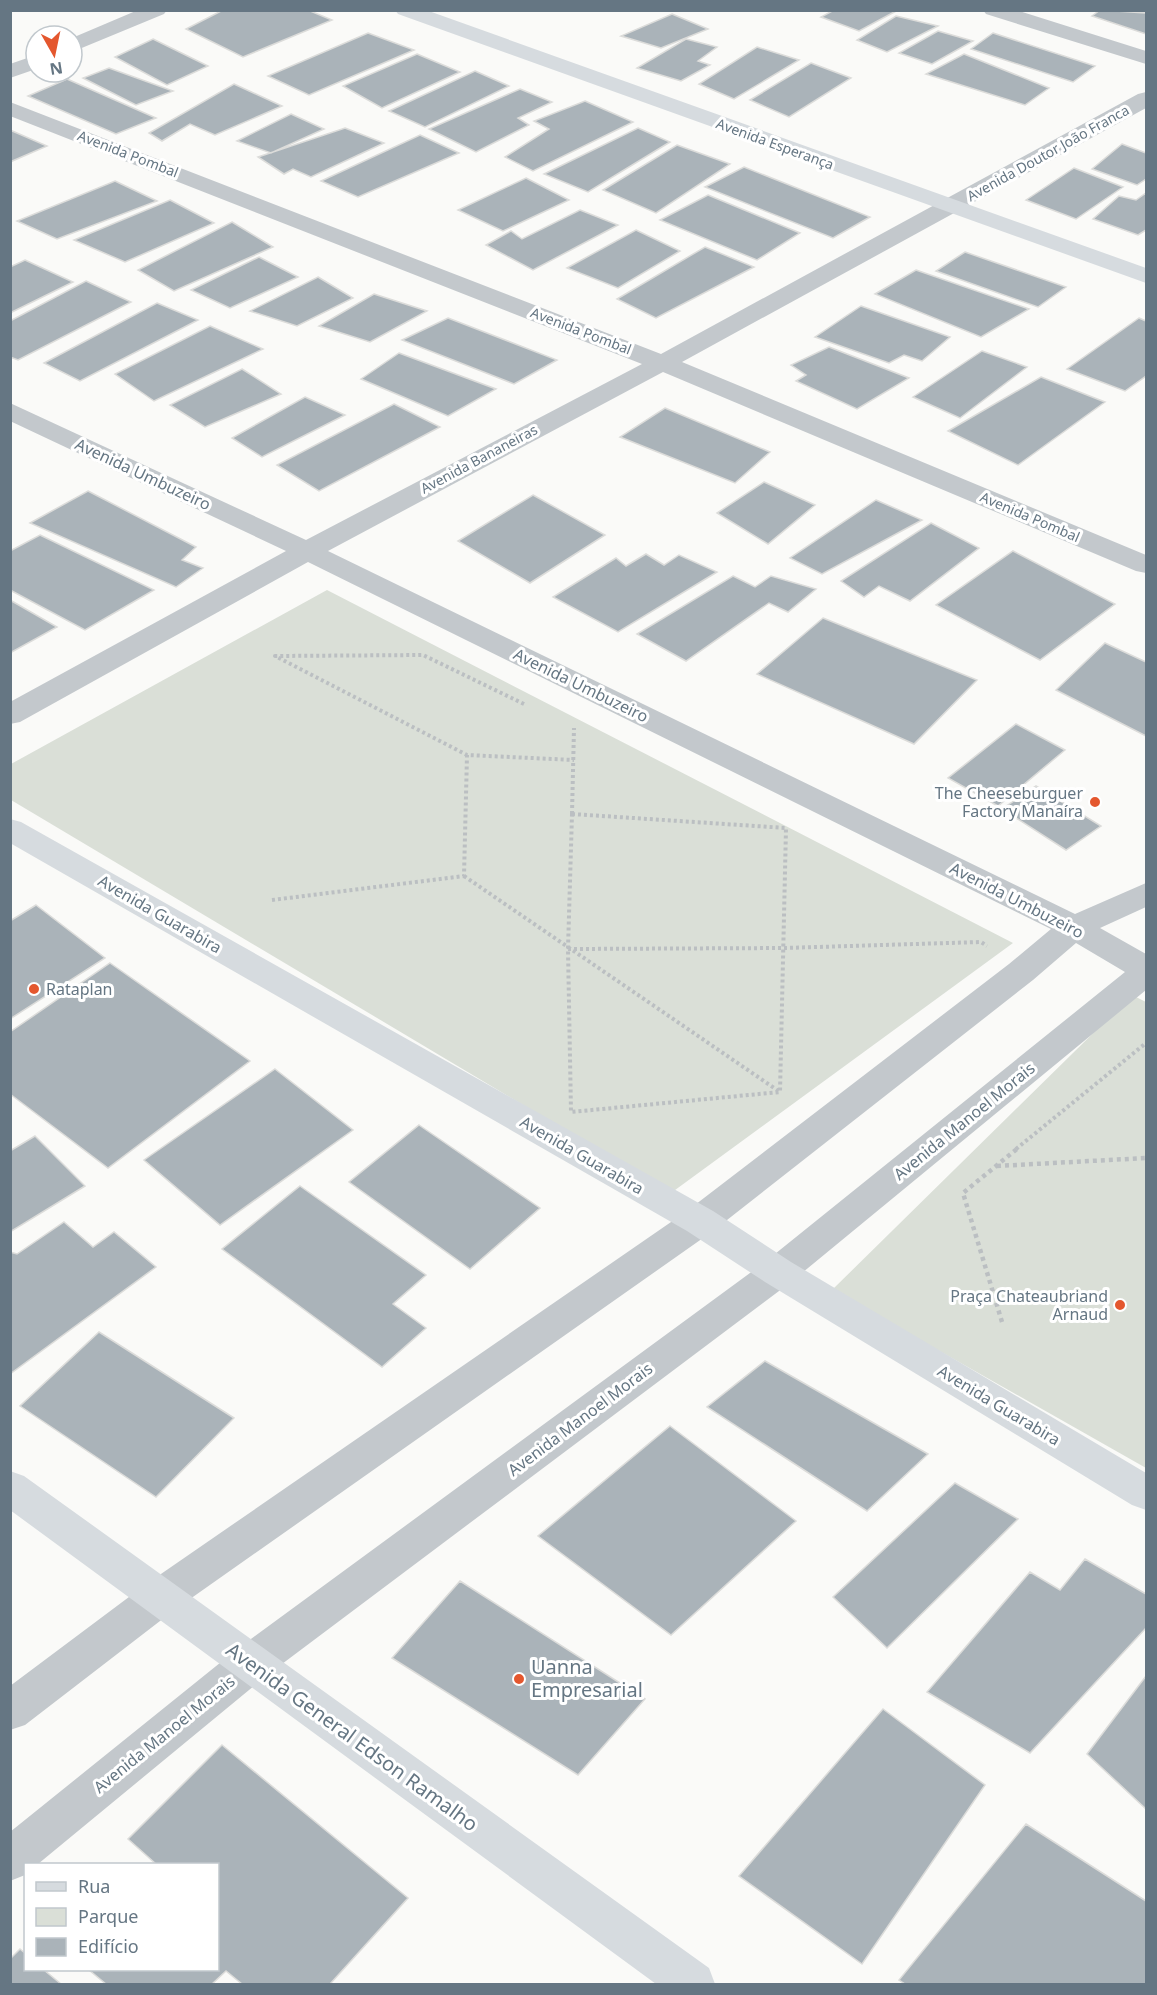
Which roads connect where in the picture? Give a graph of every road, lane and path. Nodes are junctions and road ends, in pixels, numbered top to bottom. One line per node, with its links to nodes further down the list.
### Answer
1 (157, 10): 4 (street)
2 (405, 10): 8 (main road, Avenida Esperança)
3 (993, 10): 5 (street)
4 (84, 41)
5 (1146, 58)
6 (1146, 99): 8 (street, Avenida Doutor João Franca)
7 (10, 108): 10 (street, Avenida Pombal)
8 (950, 207): 9 (main road, Avenida Esperança); 10 (street, Avenida Bananeiras)
9 (1146, 276)
10 (662, 363): 12 (street, Avenida Bananeiras); 13 (street, Avenida Pombal)
11 (10, 411): 12 (street, Avenida Umbuzeiro)
12 (307, 551): 15 (street, Avenida Bananeiras); 24 (street, Avenida Umbuzeiro)
13 (1146, 565)
14 (525, 704): 17 (path)
15 (10, 715)
16 (566, 724): 18 (path)
17 (467, 755): 18 (path); 21 (path)
18 (574, 760): 19 (path)
19 (572, 814): 25 (path); 26 (path)
20 (10, 829): 33 (main road, Avenida Guarabira)
21 (464, 876): 23 (path); 26 (path)
22 (1146, 894): 24 (street)
23 (272, 900)
24 (1074, 927): 27 (street, Avenida Umbuzeiro); 28 (street)
25 (784, 948): 26 (path); 28 (path); 30 (path)
26 (568, 949): 30 (path); 30 (path)
27 (1146, 971): 34 (street, Avenida Manoel Morais)
28 (1021, 972): 33 (street)
29 (1146, 1043): 32 (path)
30 (780, 1092)
31 (1146, 1158): 32 (path)
32 (995, 1166): 35 (path)
33 (700, 1221): 34 (main road, Avenida Guarabira); 38 (street)
34 (778, 1272): 37 (main road, Avenida Guarabira); 39 (street, Avenida Manoel Morais)
35 (1002, 1323)
36 (10, 1488): 38 (main road, Avenida General Edson Ramalho)
37 (1146, 1493)
38 (159, 1598): 39 (main road, Avenida General Edson Ramalho); 40 (street)
39 (251, 1663): 41 (street, Avenida Manoel Morais); 42 (main road, Avenida General Edson Ramalho)
40 (10, 1711)
41 (10, 1860)
42 (693, 1984)

